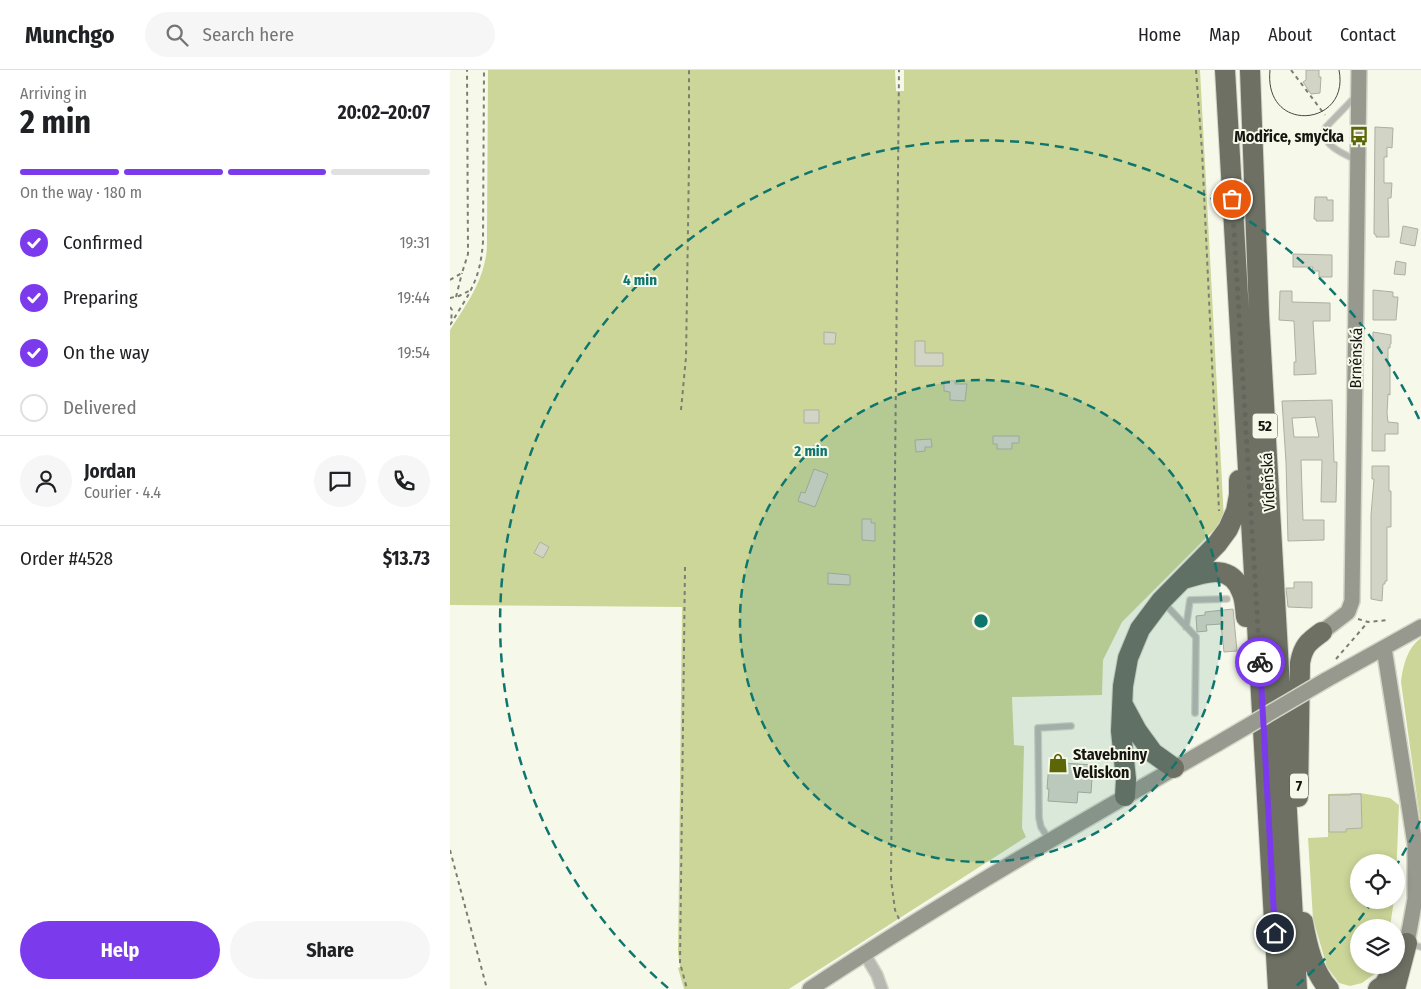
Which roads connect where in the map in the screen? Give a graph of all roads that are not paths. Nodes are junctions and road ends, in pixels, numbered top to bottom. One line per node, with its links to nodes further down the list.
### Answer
1 (1225, 70): 6 (highway, 52)
2 (1250, 70): 21 (highway, Vídeňská / 52)
3 (1359, 70): 4 (main road, Brněnská)
4 (1359, 92): 5 (main road, Brněnská); 5 (lane)
5 (1359, 162): 12 (main road, Brněnská)
6 (1245, 416): 7 (highway); 14 (highway, 52)
7 (1182, 580): 9 (highway); 14 (highway)
8 (1227, 599): 10 (lane)
9 (1162, 601): 10 (lane); 15 (highway)
10 (1186, 627): 16 (lane)
11 (1421, 627): 13 (main road)
12 (1322, 632): 21 (highway, 7)
13 (1384, 648): 18 (main road, bridge); 22 (main road)
14 (1260, 676): 28 (highway, 52)
15 (1122, 704): 18 (highway); 19 (highway)
16 (1195, 713)
17 (1070, 726): 20 (lane)
18 (1174, 768): 19 (main road)
19 (1125, 796): 20 (main road)
20 (1050, 840): 23 (main road)
21 (1291, 865): 29 (highway, 52); 30 (highway)
22 (1414, 945): 24 (highway); 32 (highway)
23 (864, 953): 26 (main road); 27 (street)
24 (1405, 954)
25 (1390, 974): 31 (highway)
26 (810, 989)
27 (882, 989)
28 (1278, 989)
29 (1297, 989)
30 (1329, 989)
31 (1378, 989)
32 (1395, 989)

